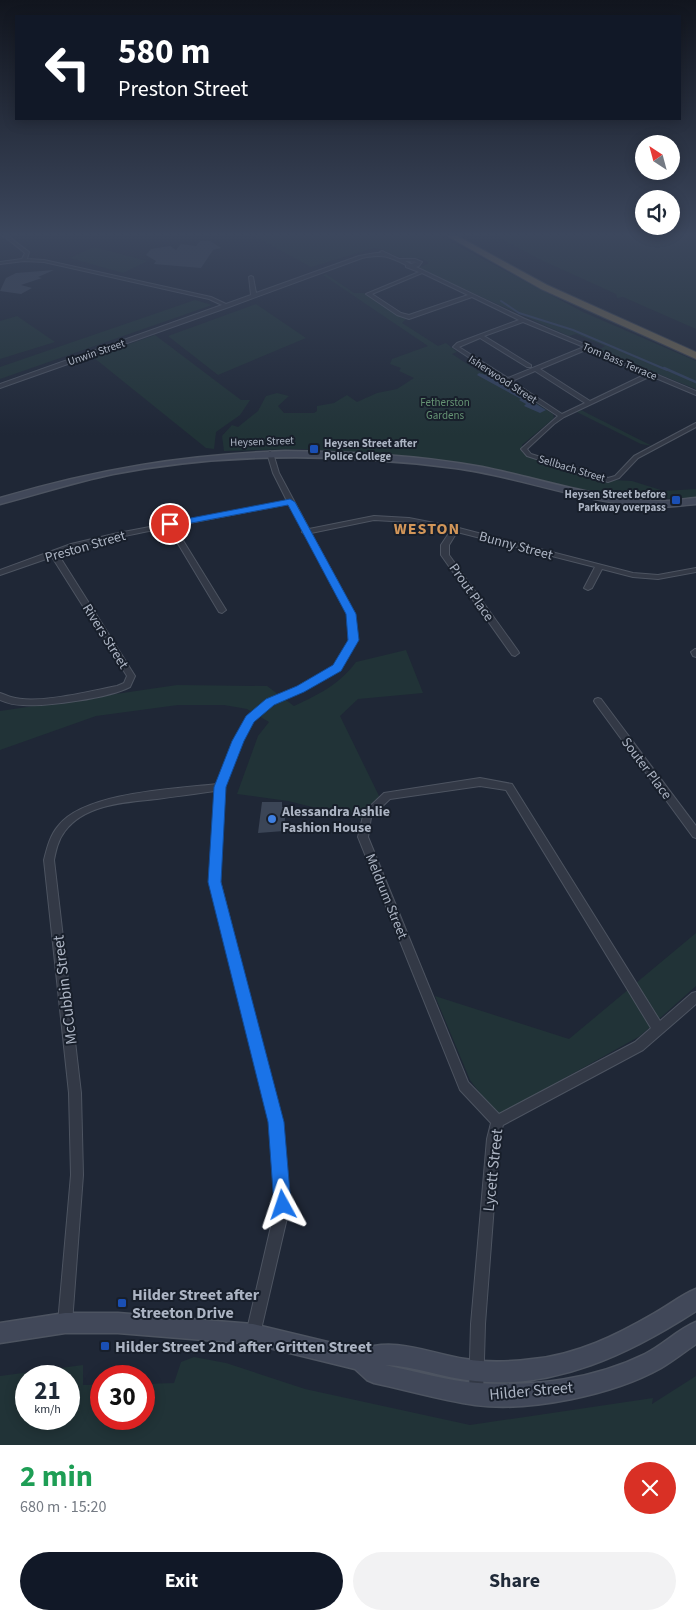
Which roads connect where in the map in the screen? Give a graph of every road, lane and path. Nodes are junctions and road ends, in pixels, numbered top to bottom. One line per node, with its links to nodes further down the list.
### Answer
1 (216, 300): 8 (street)
2 (242, 300): 8 (street, Unwin Street)
3 (378, 300): 4 (street)
4 (457, 300)
5 (480, 300): 9 (street, Tom Bass Terrace)
6 (574, 300): 14 (highway)
7 (584, 300): 13 (highway)
8 (227, 306): 19 (street, Unwin Street)
9 (523, 320): 10 (street, Isherwood Street); 11 (street, Tom Bass Terrace)
10 (482, 337): 15 (street); 17 (street, Isherwood Street)
11 (581, 345): 12 (street, Tom Bass Terrace); 15 (street)
12 (587, 348): 15 (street); 16 (street, Tom Bass Terrace)
13 (696, 351)
14 (696, 356)
15 (532, 368): 17 (street); 18 (street); 21 (street)
16 (651, 374): 20 (street, Tom Bass Terrace); 21 (street, Sellbach Street)
17 (500, 377): 18 (street, Isherwood Street)
18 (507, 381): 22 (street, Isherwood Street)
19 (0, 386)
20 (696, 393)
21 (590, 403): 22 (street, Sellbach Street)
22 (562, 416): 23 (street, Sellbach Street)
23 (694, 428)
24 (270, 453): 25 (main road, Heysen Street); 27 (street); 28 (main road, Heysen Street)
25 (0, 501)
26 (696, 501): 28 (main road, Heysen Street)
27 (290, 502): 30 (street, Preston Street); 32 (street)
28 (676, 504): 29 (main road, Heysen Street)
29 (696, 506)
30 (170, 524): 33 (street, Preston Street); 38 (street)
31 (455, 529): 32 (street, Bunny Street); 34 (street, Bunny Street); 39 (street, Prout Place)
32 (306, 532): 42 (street)
33 (54, 554): 36 (street, Preston Street); 40 (street, Rivers Street)
34 (599, 567): 35 (street, Bunny Street); 37 (street)
35 (696, 570)
36 (0, 573)
37 (588, 588)
38 (222, 610)
39 (515, 653)
40 (0, 696)
41 (598, 701): 43 (street, Souter Place)
42 (220, 787): 48 (street, McCubbin Street); 51 (street)
43 (696, 834)
44 (696, 997): 45 (street, Lycett Street)
45 (659, 1030): 46 (street, Lycett Street); 46 (street, Meldrum Street)
46 (498, 1120): 53 (street, Lycett Street)
47 (696, 1299): 53 (main road, Hilder Street)
48 (64, 1323): 50 (main road, Hilder Street); 51 (main road, Hilder Street)
49 (696, 1332): 54 (main road, Hilder Street)
50 (0, 1333)
51 (253, 1334): 52 (main road, Hilder Street)
52 (361, 1360): 53 (main road, Hilder Street); 54 (main road, Hilder Street)
53 (476, 1371): 54 (street, Lycett Street)
54 (476, 1394)

